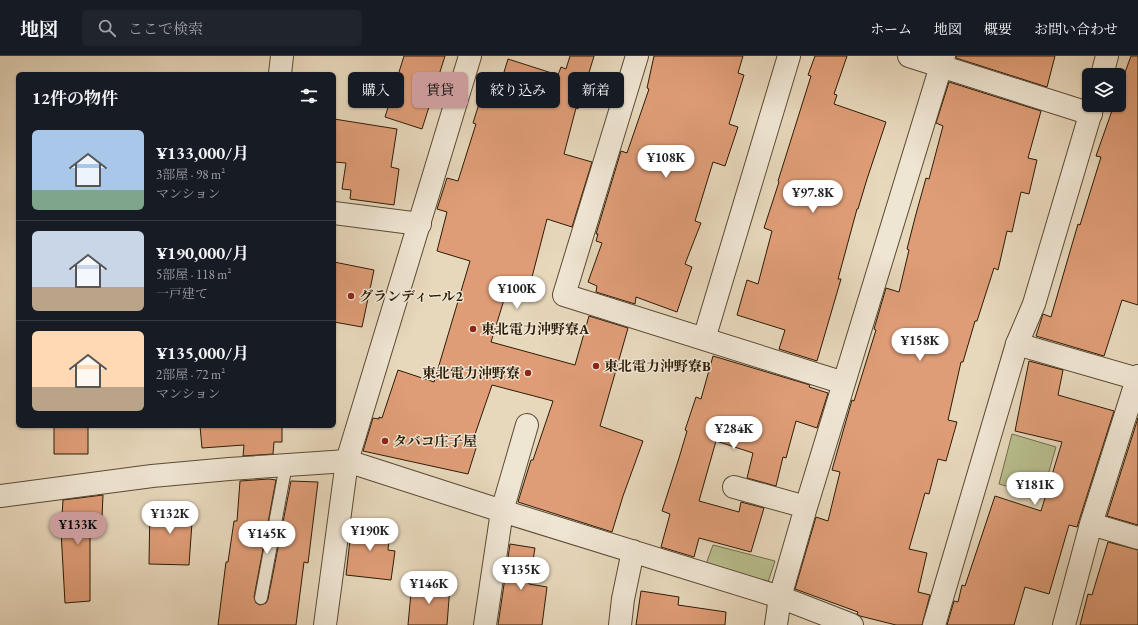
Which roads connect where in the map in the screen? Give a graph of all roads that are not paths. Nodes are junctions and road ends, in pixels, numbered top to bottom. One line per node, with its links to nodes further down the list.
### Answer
1 (282, 56): 9 (street)
2 (470, 56): 13 (street)
3 (637, 56): 14 (street)
4 (789, 56): 14 (street)
5 (909, 56): 7 (street)
6 (1107, 56): 8 (street)
7 (942, 61): 10 (street); 17 (street)
8 (1104, 68)
9 (280, 72)
10 (1082, 107)
11 (1091, 112): 15 (street)
12 (336, 213): 13 (street)
13 (420, 224): 19 (street)
14 (704, 339): 17 (street)
15 (1017, 344): 16 (street); 35 (street)
16 (1138, 378): 25 (street)
17 (844, 383): 23 (street)
18 (527, 425): 24 (street)
19 (347, 461): 20 (street); 24 (street); 30 (street)
20 (286, 465): 22 (street); 29 (lane)
21 (734, 488): 23 (street)
22 (0, 496)
23 (806, 507): 28 (street)
24 (502, 511): 27 (street); 31 (street)
25 (1091, 524): 26 (street); 36 (street)
26 (1138, 538)
27 (633, 551): 28 (street); 32 (street)
28 (780, 597): 33 (street); 34 (street)
29 (261, 598)
30 (325, 625)
31 (486, 625)
32 (620, 625)
33 (776, 625)
34 (852, 625)
35 (934, 625)
36 (1064, 625)

